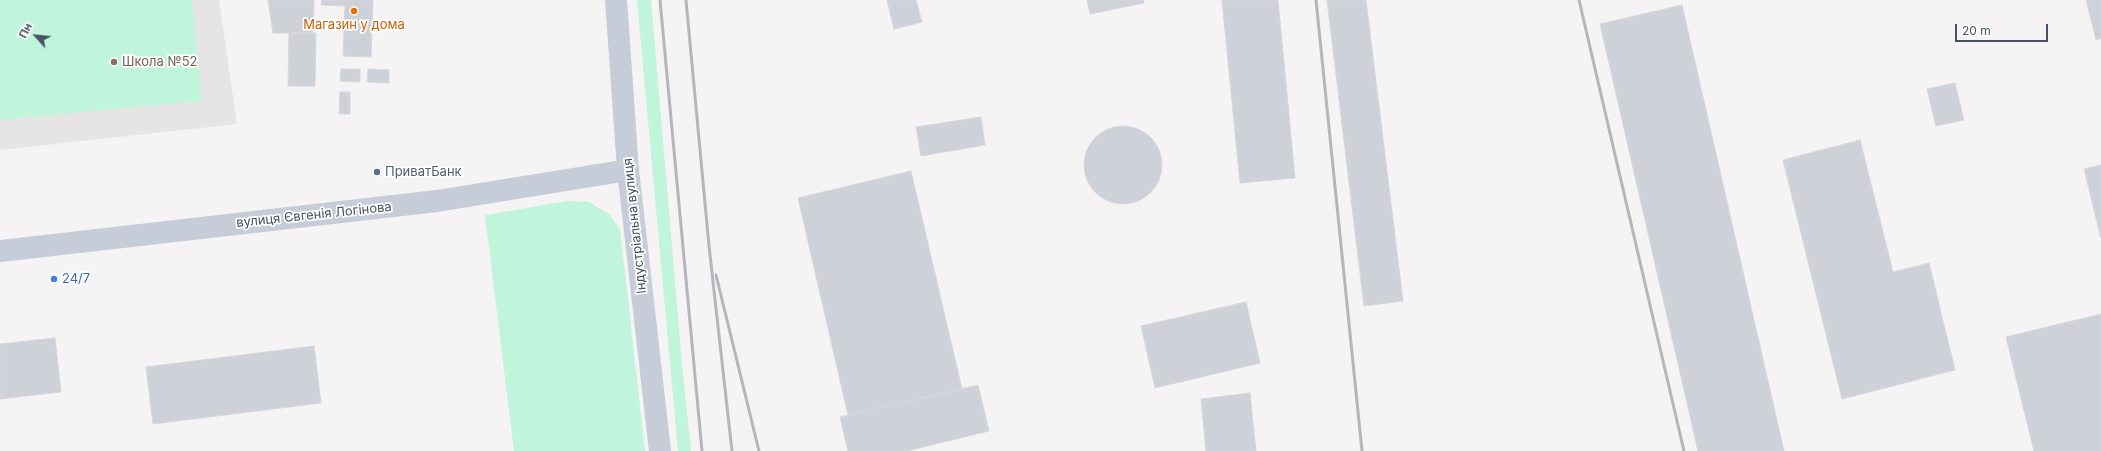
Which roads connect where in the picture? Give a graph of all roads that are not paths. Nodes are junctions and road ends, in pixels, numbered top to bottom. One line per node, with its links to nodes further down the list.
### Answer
1 (616, 0): 2 (street, Індустріальна вулиця)
2 (628, 170): 3 (street, вулиця Євгенія Логінова); 4 (street, Індустріальна вулиця)
3 (0, 251)
4 (660, 451)

